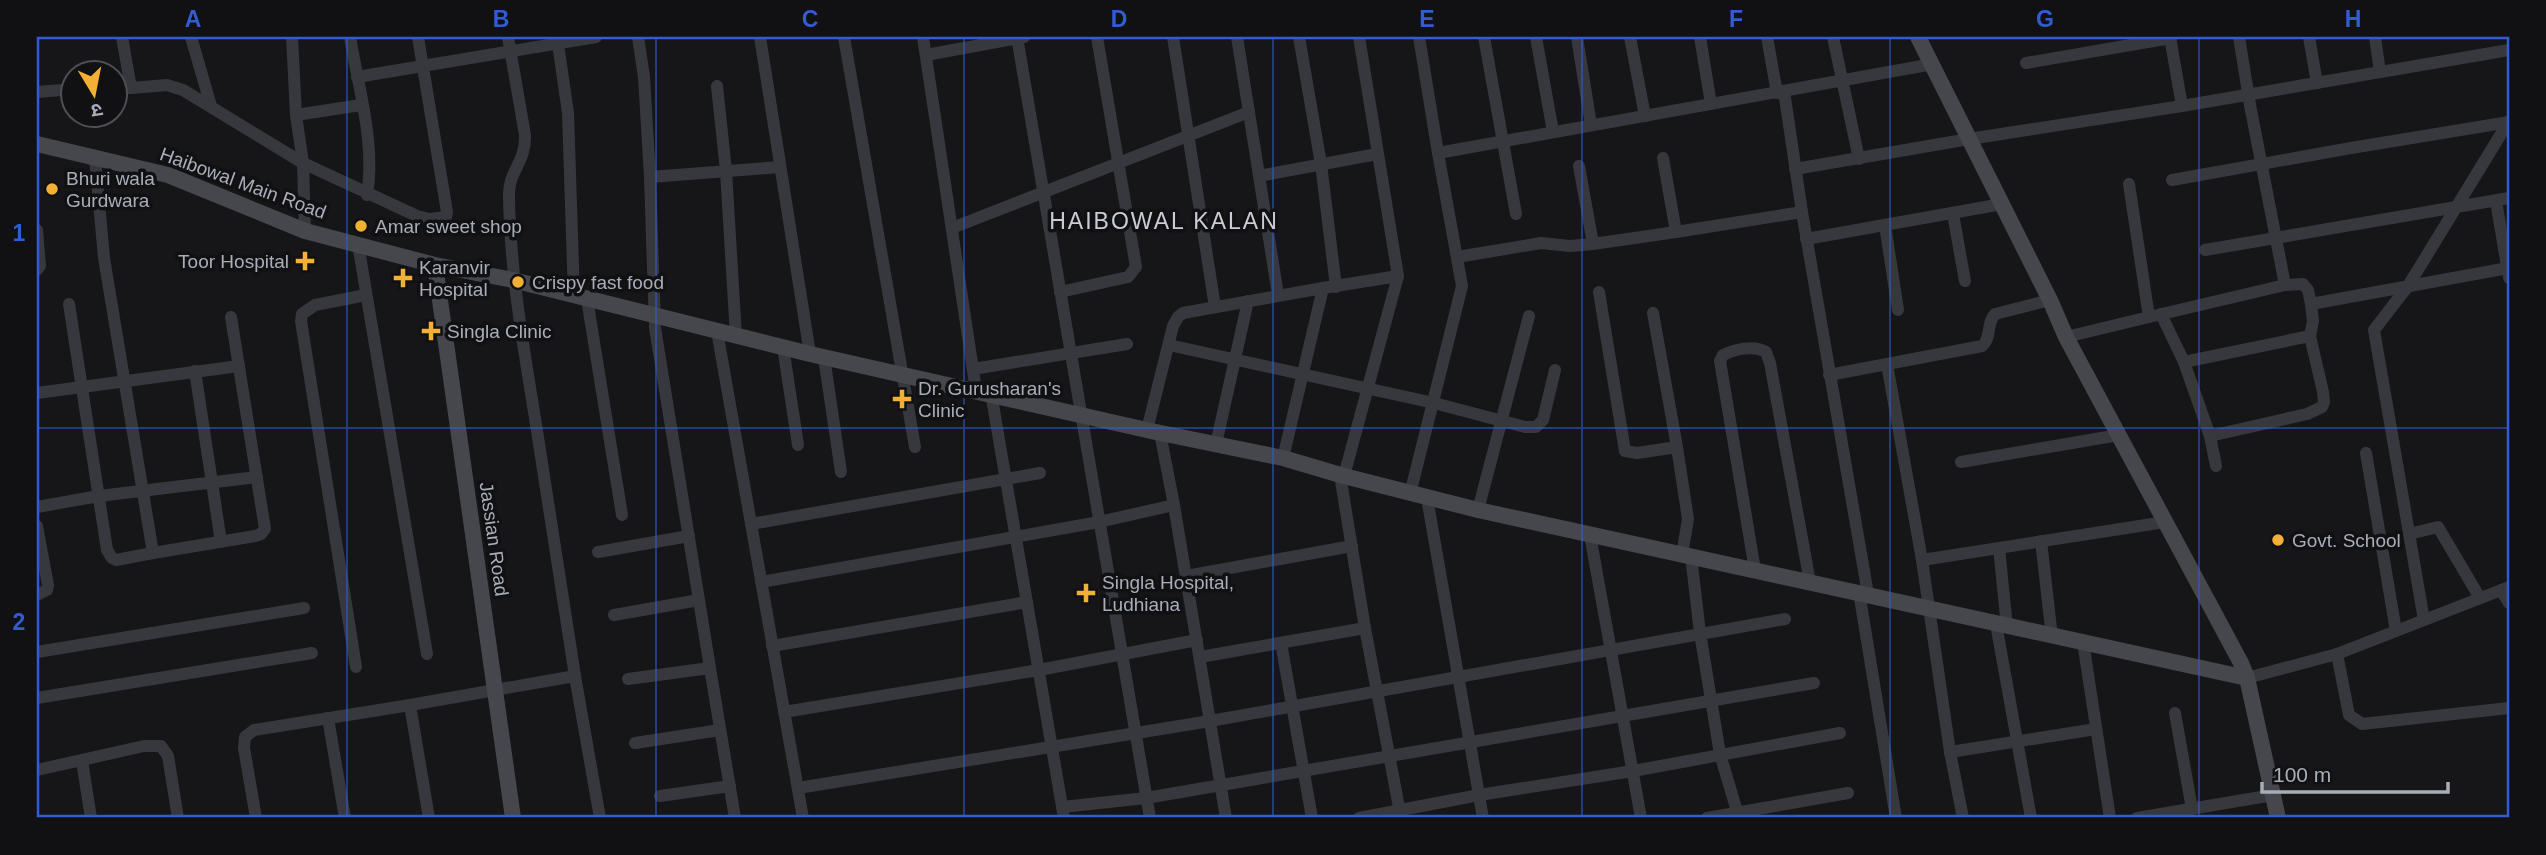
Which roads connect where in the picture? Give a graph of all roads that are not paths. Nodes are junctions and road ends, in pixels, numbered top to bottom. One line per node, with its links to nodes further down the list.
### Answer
1 (122, 37): 43 (street)
2 (191, 37): 50 (street)
3 (292, 37): 53 (street)
4 (350, 37): 39 (street)
5 (418, 37): 37 (street)
6 (508, 37): 33 (street)
7 (596, 37): 31 (street)
8 (638, 37): 76 (street)
9 (760, 37): 72 (street)
10 (844, 37): 140 (street)
11 (923, 37): 34 (street)
12 (1019, 37): 34 (street); 79 (street)
13 (1097, 37): 68 (street)
14 (1173, 37): 58 (street)
15 (1237, 37): 52 (street)
16 (1298, 37): 69 (street)
17 (1359, 37): 63 (street)
18 (1419, 37): 62 (street)
19 (1484, 37): 60 (street)
20 (1536, 37): 57 (street)
21 (1577, 37): 56 (street)
22 (1630, 37): 54 (street)
23 (1700, 37): 48 (street)
24 (1767, 37): 46 (street)
25 (1833, 37): 40 (street)
26 (1919, 37): 36 (street)
27 (2239, 37): 47 (street)
28 (2309, 37): 41 (street)
29 (2375, 37): 38 (street)
30 (2171, 38): 35 (street); 51 (street)
31 (558, 40): 33 (street); 112 (street)
32 (2509, 50): 38 (street)
33 (510, 51): 37 (street); 103 (street)
34 (926, 55): 89 (street)
35 (2026, 63)
36 (1933, 64): 40 (street); 59 (street)
37 (422, 66): 39 (street); 80 (street)
38 (2381, 72): 41 (street)
39 (357, 77): 49 (street)
40 (1842, 81): 46 (street); 66 (street)
41 (2316, 83): 47 (street)
42 (717, 86): 74 (street)
43 (131, 88): 50 (street)
44 (60, 90): 45 (street)
45 (37, 92)
46 (1780, 92): 48 (street); 73 (street)
47 (2248, 94): 51 (street); 70 (street)
48 (1711, 104): 54 (street)
49 (361, 105): 53 (street); 80 (street)
50 (211, 106): 67 (street)
51 (2182, 106): 59 (street)
52 (1249, 112): 58 (street); 75 (street)
53 (296, 115): 67 (street)
54 (1645, 116): 56 (street)
55 (2509, 122): 70 (street); 84 (street)
56 (1591, 125): 57 (street)
57 (1553, 132): 60 (street)
58 (1189, 135): 68 (street); 117 (street)
59 (1969, 139): 66 (street); 83 (street)
60 (1502, 141): 62 (street); 86 (street)
61 (37, 145): 64 (street, Haibowal Main Road)
62 (1438, 152): 98 (street)
63 (1377, 154): 69 (street); 102 (street)
64 (95, 158): 91 (street, Haibowal Main Road); 143 (street)
65 (1663, 158): 92 (street)
66 (1859, 159): 73 (street)
67 (303, 163): 80 (street); 91 (street)
68 (1118, 163): 79 (street); 108 (street)
69 (1321, 164): 75 (street); 107 (street)
70 (2261, 165): 77 (street); 93 (street)
71 (1579, 166): 96 (street)
72 (780, 167): 74 (street); 132 (street)
73 (1796, 169): 85 (street)
74 (726, 171): 76 (street); 125 (street)
75 (1259, 176): 111 (street)
76 (650, 177): 120 (street)
77 (2172, 180)
78 (2129, 184): 121 (street)
79 (1042, 193): 89 (street); 108 (street)
80 (368, 195)
81 (2509, 198): 82 (street)
82 (2496, 201): 84 (street); 101 (street)
83 (2002, 204): 87 (street); 113 (street)
84 (2458, 207): 93 (street); 106 (street)
85 (1802, 212): 92 (street); 94 (street)
86 (1516, 214)
87 (1953, 214): 88 (street); 104 (street)
88 (1885, 225): 94 (street); 118 (street)
89 (952, 228): 137 (street)
90 (37, 230): 100 (street)
91 (305, 231): 95 (street, Haibowal Main Road)
92 (1676, 232): 96 (street)
93 (2275, 238): 97 (street); 105 (street)
94 (1807, 239): 142 (street)
95 (358, 244): 99 (street, Haibowal Main Road); 110 (street)
96 (1594, 244): 98 (street)
97 (2205, 250)
98 (1457, 257): 148 (street)
99 (435, 265): 103 (street, Haibowal Main Road); 233 (street, Jassian Road)
100 (37, 270)
101 (2508, 273): 106 (street)
102 (1398, 276): 107 (street); 145 (street)
103 (513, 280): 112 (street, Haibowal Main Road); 227 (street)
104 (1965, 281)
105 (2285, 285): 116 (street); 121 (street)
106 (2408, 286): 116 (street); 180 (street)
107 (1330, 288): 111 (street); 141 (street)
108 (1060, 292): 131 (street)
109 (1599, 292): 157 (street)
110 (366, 295): 220 (street); 224 (street)
111 (1278, 295): 114 (street)
112 (581, 297): 120 (street, Haibowal Main Road); 175 (street)
113 (2050, 300): 127 (street); 135 (street)
114 (1248, 301): 117 (street); 133 (street)
115 (69, 304): 144 (street)
116 (2311, 304): 126 (street)
117 (1215, 307): 129 (street)
118 (1898, 310)
119 (1653, 313): 157 (street)
120 (654, 314): 124 (street, Haibowal Main Road); 182 (street)
121 (2155, 315): 127 (street); 134 (street)
122 (1529, 316): 150 (street)
123 (231, 317): 136 (street)
124 (716, 331): 125 (street, Haibowal Main Road); 178 (street)
125 (736, 335): 130 (street, Haibowal Main Road)
126 (2310, 336): 134 (street); 153 (street)
127 (2066, 337): 152 (street)
128 (1127, 344): 131 (street)
129 (1169, 345): 133 (street); 151 (street)
130 (783, 347): 132 (street, Haibowal Main Road); 155 (street)
131 (1070, 353): 137 (street); 149 (street)
132 (817, 355): 140 (street, Haibowal Main Road); 162 (street)
133 (1236, 359): 141 (street); 154 (street)
134 (2184, 362): 153 (street)
135 (1887, 364): 142 (street); 191 (street)
136 (239, 366): 139 (street); 165 (street)
137 (972, 369): 146 (street)
138 (1555, 370): 150 (street)
139 (195, 371): 143 (street); 167 (street)
140 (902, 374): 146 (street, Haibowal Main Road); 156 (street)
141 (1302, 375): 145 (street); 159 (street)
142 (1829, 375): 197 (street)
143 (125, 381): 144 (street); 168 (street)
144 (82, 386): 147 (street); 170 (street)
145 (1366, 390): 148 (street); 164 (street)
146 (983, 392): 149 (street, Haibowal Main Road); 166 (street)
147 (37, 393)
148 (1434, 403): 150 (street); 169 (street)
149 (1080, 414): 151 (street, Haibowal Main Road); 176 (street)
150 (1501, 422): 174 (street)
151 (1154, 432): 154 (street, Haibowal Main Road); 172 (street)
152 (2119, 435): 160 (street); 177 (street)
153 (2210, 436): 161 (street)
154 (1216, 444): 159 (street, Haibowal Main Road)
155 (798, 445)
156 (915, 447)
157 (1677, 447): 190 (street)
158 (2366, 453): 210 (street)
159 (1283, 458): 164 (street, Haibowal Main Road)
160 (1961, 462)
161 (2216, 466)
162 (841, 472)
163 (1040, 473): 166 (street)
164 (1343, 476): 169 (street, Haibowal Main Road); 186 (street)
165 (257, 477): 167 (street); 185 (street)
166 (1006, 480): 178 (street); 183 (street)
167 (212, 483): 168 (street); 185 (street)
168 (142, 491): 170 (street); 189 (street)
169 (1410, 494): 171 (street, Haibowal Main Road)
170 (99, 496): 173 (street); 189 (street)
171 (1427, 498): 174 (street, Haibowal Main Road); 228 (street)
172 (1174, 505): 176 (street); 193 (street)
173 (37, 507)
174 (1478, 510): 181 (street, Haibowal Main Road)
175 (622, 515)
176 (1099, 522): 183 (street); 222 (street)
177 (2165, 522): 184 (street); 229 (street)
178 (751, 524): 194 (street)
179 (37, 526): 198 (street)
180 (2409, 534): 199 (street); 207 (street)
181 (1590, 535): 190 (street, Haibowal Main Road); 217 (street)
182 (689, 536): 188 (street); 200 (street)
183 (1015, 536): 194 (street); 201 (street)
184 (2041, 541): 187 (street); 212 (street)
185 (221, 542): 189 (street)
186 (1352, 545): 193 (street); 209 (street)
187 (1999, 548): 191 (street); 208 (street)
188 (598, 552)
189 (153, 553)
190 (1687, 556): 192 (street, Haibowal Main Road); 211 (street)
191 (1922, 560): 204 (street)
192 (1755, 570): 195 (street, Haibowal Main Road); 195 (street)
193 (1186, 576): 213 (street)
194 (761, 582): 216 (street)
195 (1810, 582): 197 (street, Haibowal Main Road)
196 (2505, 588): 199 (street); 202 (street)
197 (1863, 594): 204 (street, Haibowal Main Road); 287 (street)
198 (37, 595)
199 (2480, 598): 207 (street)
200 (699, 600): 205 (street); 225 (street)
201 (1027, 602): 216 (street); 226 (street)
202 (2509, 603)
203 (304, 608): 218 (street)
204 (1929, 609): 208 (street, Haibowal Main Road); 252 (street)
205 (614, 615)
206 (1785, 619): 211 (street)
207 (2424, 620): 210 (street)
208 (2002, 626): 212 (street, Haibowal Main Road); 248 (street)
209 (1366, 628): 215 (street); 232 (street)
210 (2396, 631): 221 (street)
211 (1700, 633): 217 (street); 235 (street)
212 (2052, 637): 214 (street, Haibowal Main Road)
213 (1197, 640): 222 (street); 223 (street)
214 (2083, 642): 229 (street, Haibowal Main Road); 244 (street)
215 (1281, 643): 223 (street); 237 (street)
216 (772, 646): 239 (street)
217 (1611, 651): 228 (street); 241 (street)
218 (37, 652)
219 (312, 653): 234 (street)
220 (427, 654)
221 (2337, 654): 229 (street); 238 (street)
222 (1122, 655): 226 (street); 246 (street)
223 (1200, 657): 243 (street)
224 (356, 667)
225 (710, 668): 230 (street); 245 (street)
226 (1038, 670): 239 (street); 251 (street)
227 (575, 676): 233 (street); 277 (street)
228 (1458, 678): 232 (street); 249 (street)
229 (2247, 678): 264 (street)
230 (628, 680)
231 (1814, 683): 235 (street)
232 (1378, 689): 237 (street); 254 (street)
233 (494, 690): 236 (street); 276 (street, Jassian Road)
234 (37, 698)
235 (1712, 701): 241 (street); 253 (street)
236 (411, 705): 242 (street); 275 (street)
237 (1292, 706): 243 (street); 257 (street)
238 (2509, 708)
239 (784, 712): 261 (street)
240 (2175, 713): 267 (street)
241 (1623, 716): 249 (street); 258 (street)
242 (328, 718): 273 (street); 274 (street)
243 (1210, 721): 246 (street); 259 (street)
244 (2096, 729): 248 (street); 290 (street)
245 (720, 730): 250 (street); 260 (street)
246 (1135, 733): 251 (street); 266 (street)
247 (1840, 733): 253 (street)
248 (2016, 741): 252 (street); 289 (street)
249 (1469, 742): 254 (street); 263 (street)
250 (635, 743)
251 (1052, 745): 261 (street); 268 (street)
252 (1950, 752): 288 (street)
253 (1720, 754): 258 (street); 270 (street)
254 (1390, 756): 257 (street); 269 (street)
255 (82, 761): 256 (street); 271 (street); 272 (street)
256 (37, 770)
257 (1303, 771): 259 (street); 282 (street)
258 (1633, 771): 263 (street); 285 (street)
259 (1221, 785): 266 (street); 281 (street)
260 (730, 786): 265 (street); 278 (street)
261 (797, 788): 279 (street)
262 (1848, 793): 270 (street)
263 (1479, 795): 269 (street); 284 (street)
264 (2273, 795): 267 (street); 292 (street)
265 (660, 796)
266 (1146, 798): 268 (street); 280 (street)
267 (2192, 809): 291 (street)
268 (1063, 813)
269 (1401, 815): 283 (street)
270 (1738, 815): 286 (street)
271 (91, 818)
272 (178, 818)
273 (256, 818)
274 (345, 818)
275 (429, 818)
276 (513, 818)
277 (600, 818)
278 (735, 818)
279 (803, 818)
280 (1150, 818)
281 (1226, 818)
282 (1312, 818)
283 (1359, 818)
284 (1483, 818)
285 (1641, 818)
286 (1707, 818)
287 (1896, 818)
288 (1963, 818)
289 (2031, 818)
290 (2110, 818)
291 (2143, 818)
292 (2278, 818)

